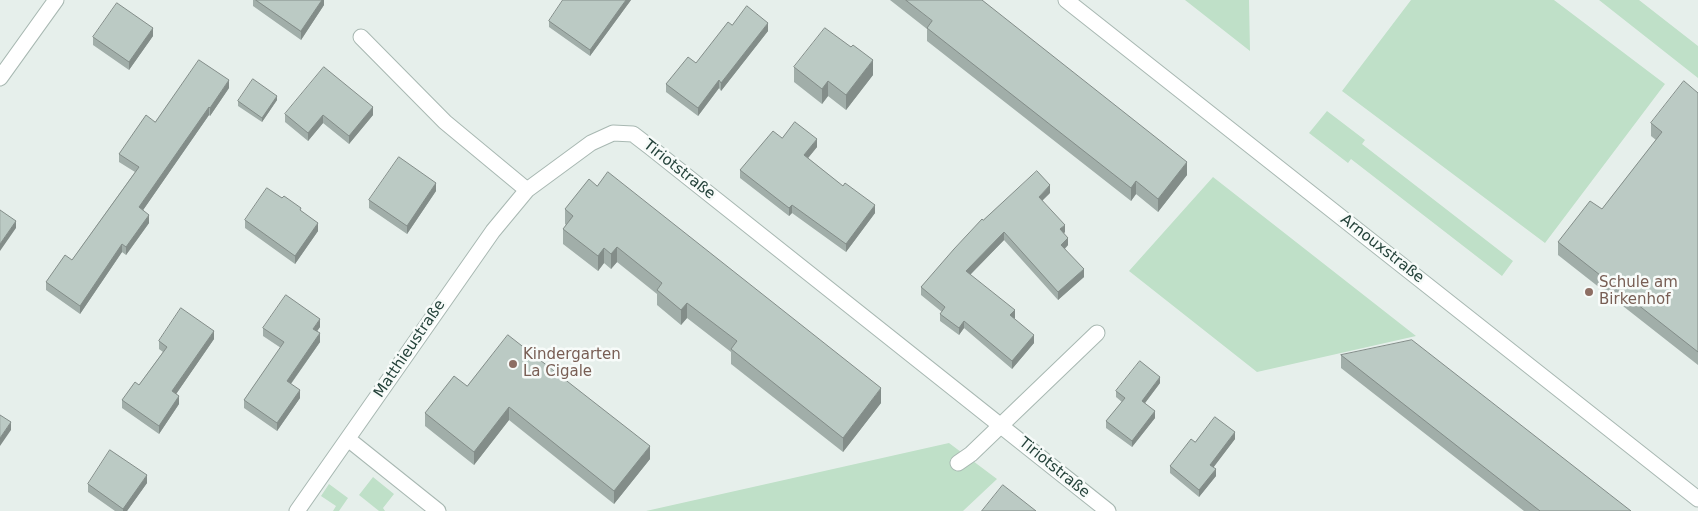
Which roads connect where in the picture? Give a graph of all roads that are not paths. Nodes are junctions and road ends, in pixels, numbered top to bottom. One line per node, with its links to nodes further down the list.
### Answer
1 (56, 0): 4 (street)
2 (1066, 0): 10 (street, Arnouxstraße)
3 (361, 37): 5 (street)
4 (0, 78)
5 (527, 190): 7 (street, Tiriotstraße); 8 (street, Matthieustraße)
6 (1097, 333): 7 (street)
7 (1000, 425): 9 (street); 13 (street, Tiriotstraße)
8 (348, 439): 11 (street, Matthieustraße); 12 (street)
9 (958, 463)
10 (1698, 499)
11 (297, 511)
12 (438, 511)
13 (1108, 511)

